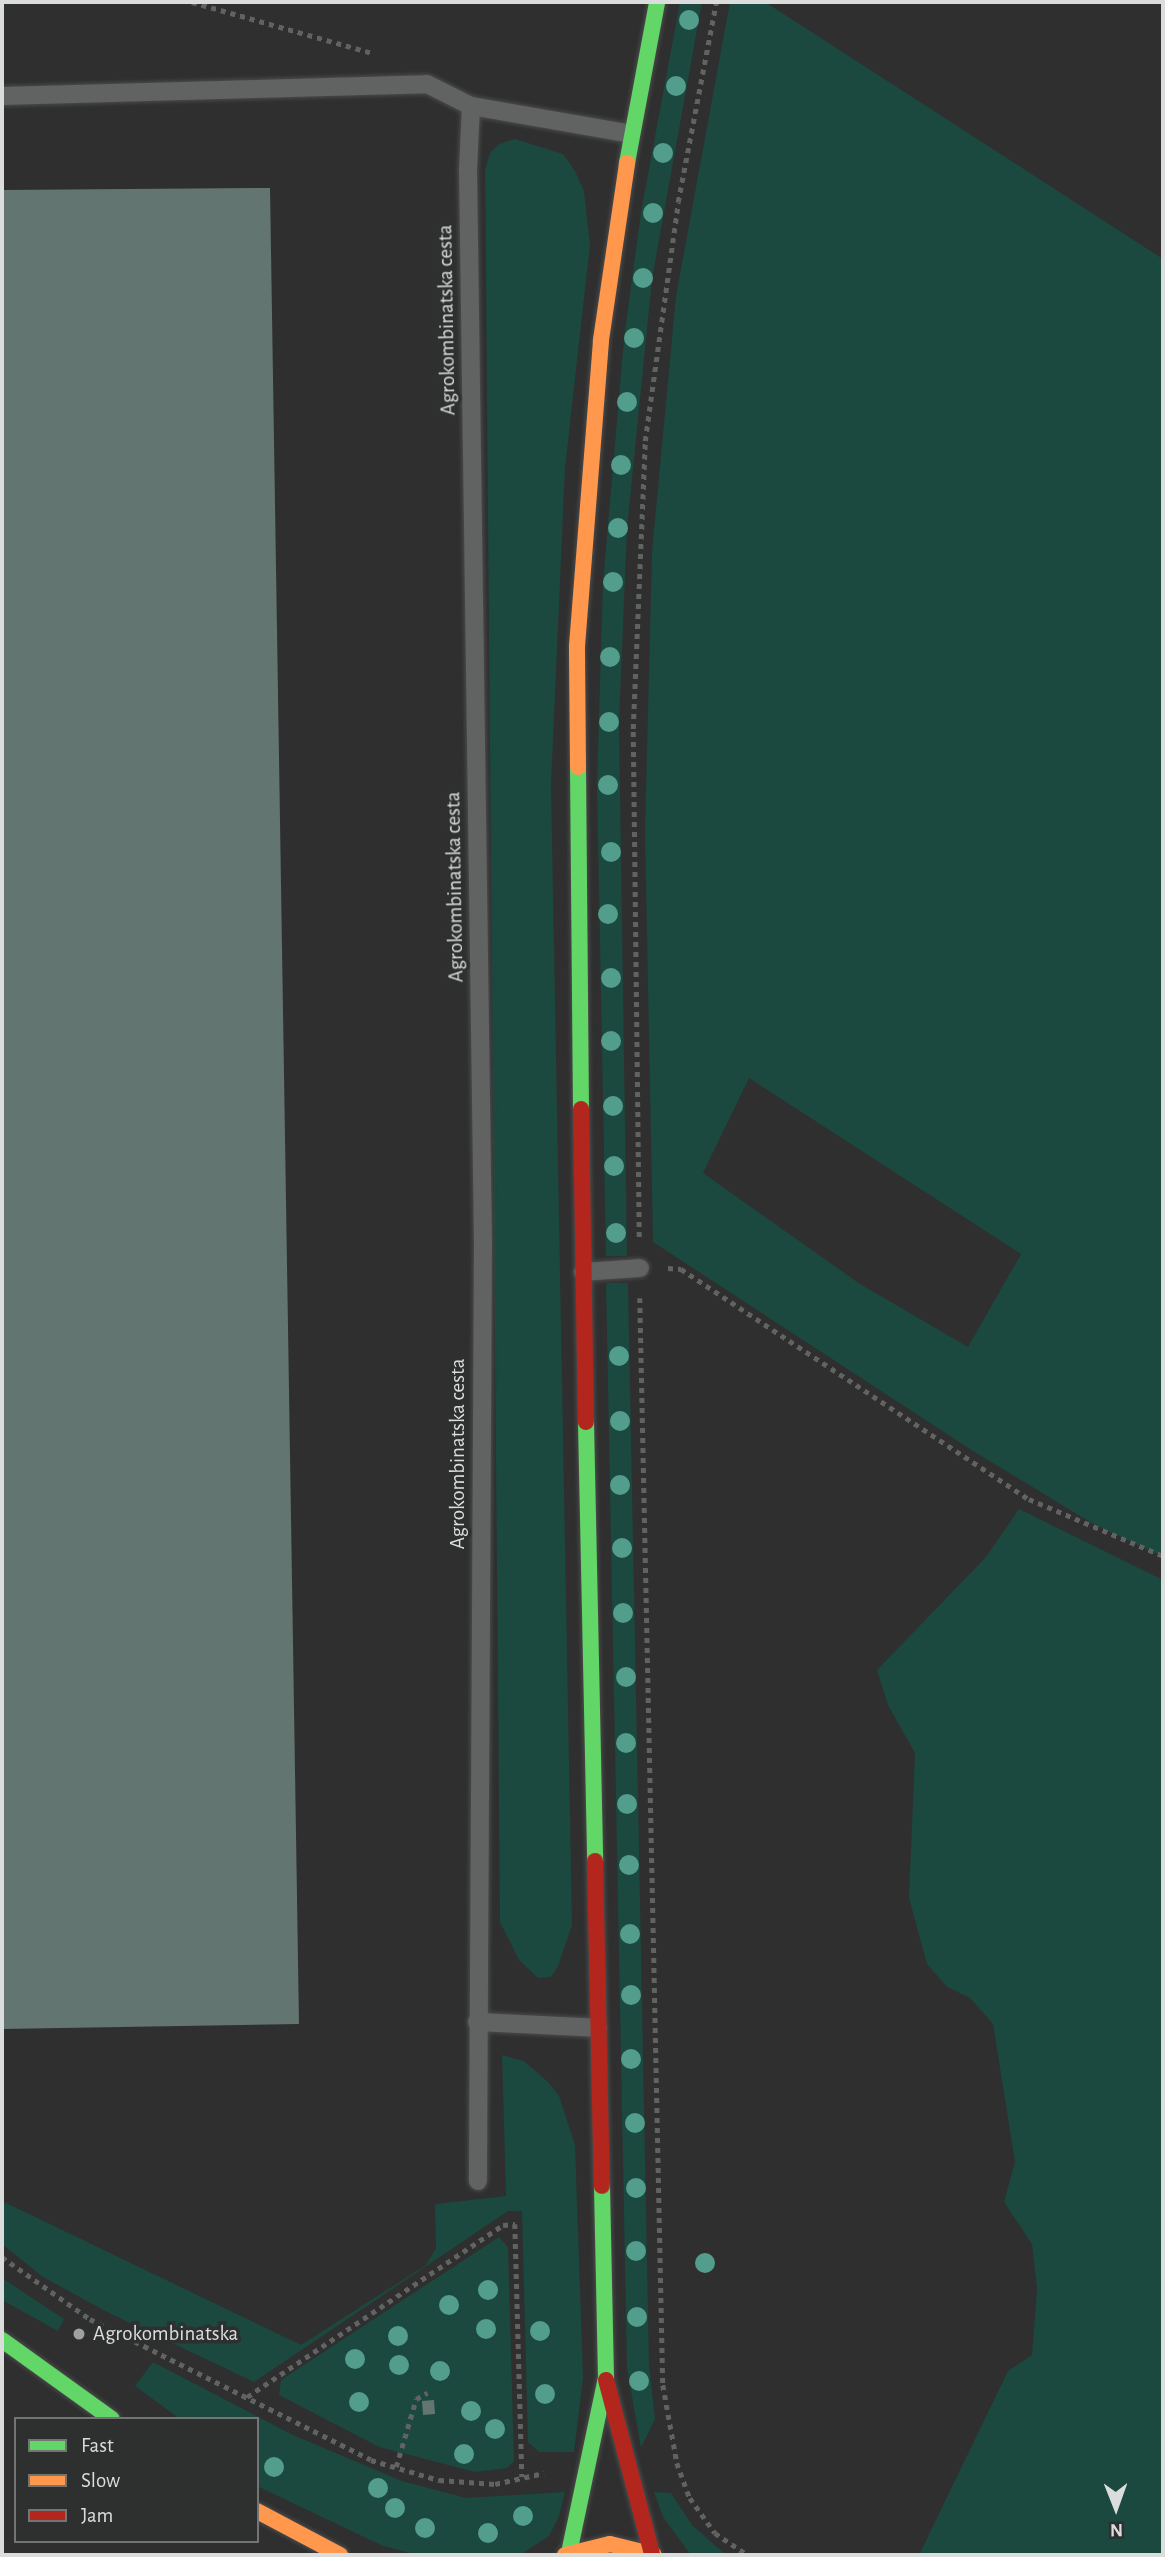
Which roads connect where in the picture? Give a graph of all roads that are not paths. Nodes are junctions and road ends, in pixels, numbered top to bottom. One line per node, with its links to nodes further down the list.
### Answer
1 (656, 2): 4 (street)
2 (2, 96): 3 (lane)
3 (471, 106): 4 (lane); 7 (lane, Agrokombinatska cesta)
4 (631, 134): 6 (street)
5 (640, 1268): 6 (lane)
6 (583, 1272): 8 (street)
7 (477, 2022): 8 (lane); 9 (lane, Agrokombinatska cesta)
8 (598, 2028): 11 (street)
9 (478, 2181)
10 (2, 2340): 12 (street)
11 (606, 2378): 14 (street); 15 (street)
12 (109, 2417)
13 (259, 2512): 16 (street)
14 (567, 2554): 15 (street)
15 (653, 2554)
16 (340, 2555)

